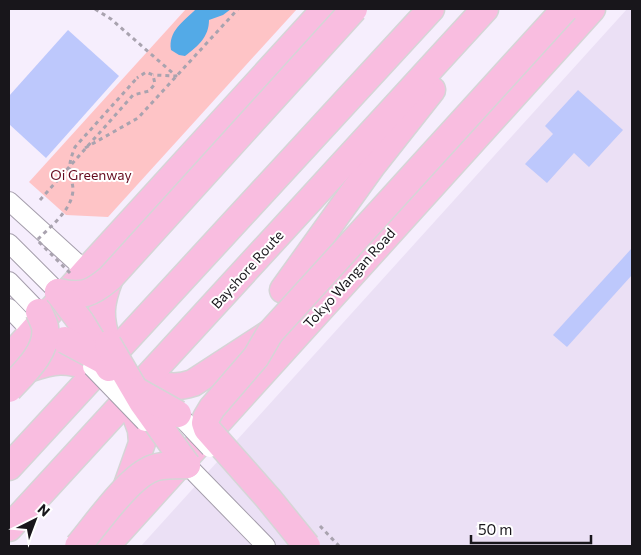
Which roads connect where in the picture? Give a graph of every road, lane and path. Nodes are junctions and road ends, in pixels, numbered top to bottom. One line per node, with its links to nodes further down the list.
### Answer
1 (95, 9): 11 (path)
2 (238, 9): 11 (path)
3 (325, 9): 17 (highway)
4 (354, 9): 16 (highway, bridge)
5 (431, 9): 28 (highway)
6 (485, 9): 31 (highway, Bayshore Route)
7 (495, 9): 19 (highway)
8 (565, 9): 22 (highway, bridge)
9 (592, 9): 33 (highway, Tokyo Wangan Road)
10 (154, 76): 11 (path); 12 (path); 17 (path, bridge)
11 (176, 76): 12 (path)
12 (85, 148): 13 (path)
13 (40, 200)
14 (9, 201): 17 (street)
15 (9, 243): 17 (street)
16 (110, 278): 17 (highway, bridge); 25 (highway)
17 (72, 279): 21 (highway); 25 (highway, bridge)
18 (9, 281): 21 (street)
19 (283, 290)
20 (9, 308): 21 (street)
21 (36, 322): 23 (street, bridge); 24 (highway, bridge)
22 (270, 333): 25 (highway); 36 (highway, bridge)
23 (65, 340): 25 (highway, bridge)
24 (18, 364): 25 (highway); 26 (highway, bridge)
25 (121, 376): 27 (highway, bridge); 29 (highway, bridge); 30 (highway, bridge)
26 (9, 389)
27 (178, 414): 35 (street, bridge)
28 (9, 465)
29 (187, 465): 30 (highway, bridge); 34 (street)
30 (126, 488): 32 (highway, bridge)
31 (9, 528)
32 (78, 546)
33 (106, 546)
34 (266, 546)
35 (302, 546)
36 (307, 546)

